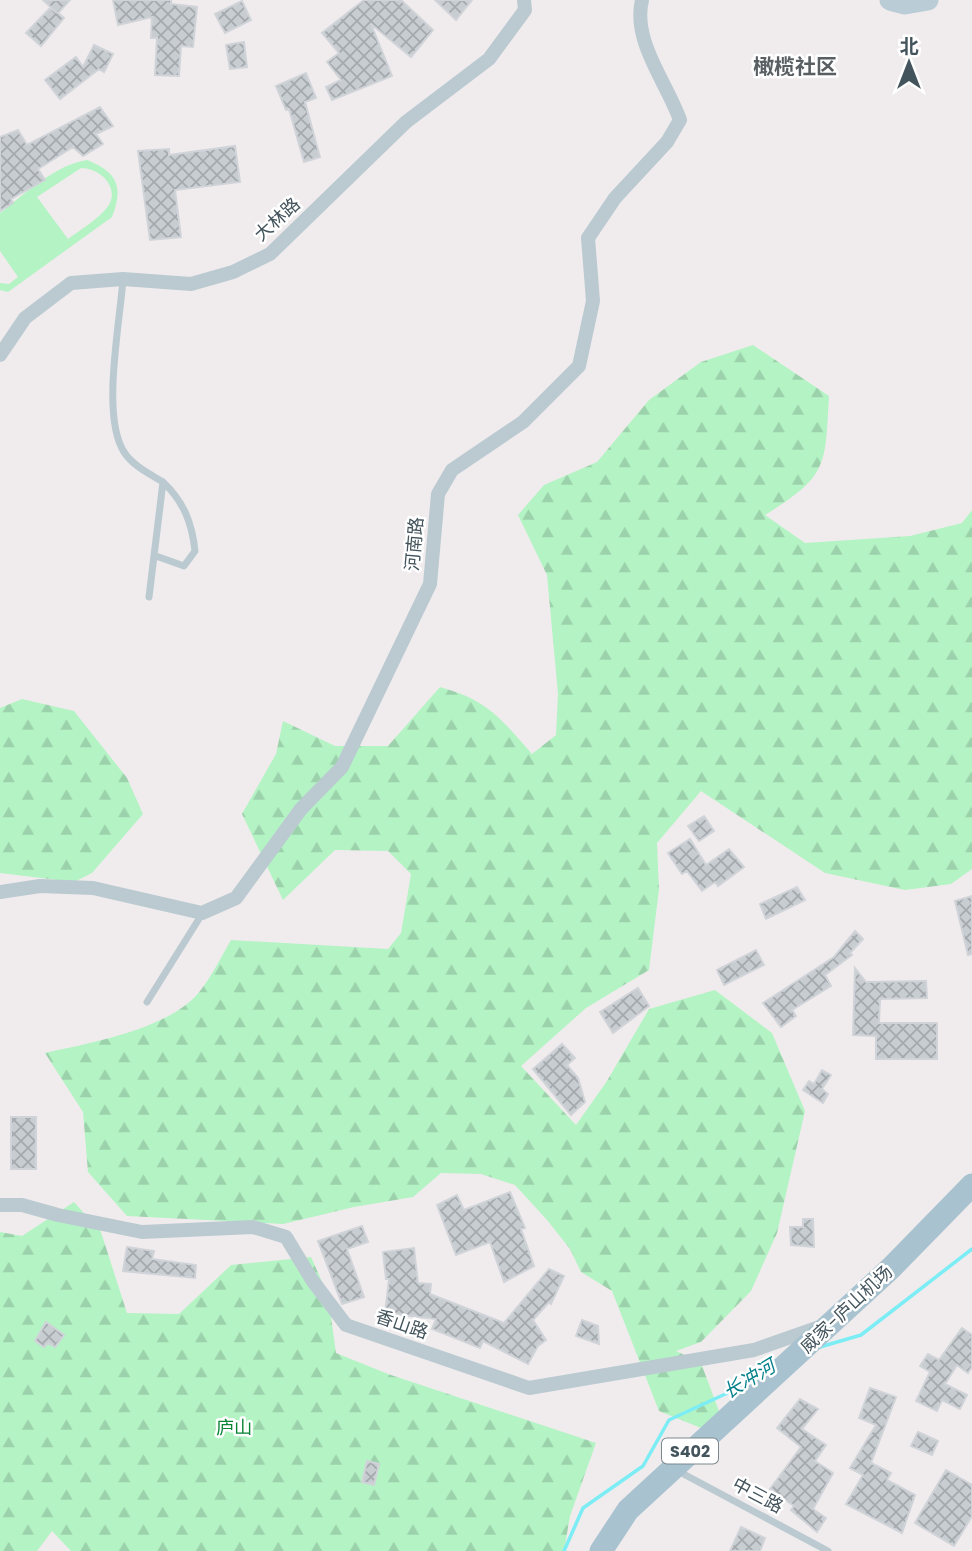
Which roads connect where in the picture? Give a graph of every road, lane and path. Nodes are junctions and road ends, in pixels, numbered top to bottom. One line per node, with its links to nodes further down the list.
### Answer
1 (524, 0): 5 (street, 大林路)
2 (642, 0): 11 (street, 河南路)
3 (890, 0): 4 (main road)
4 (928, 0)
5 (123, 279): 6 (street, 大林路); 7 (lane)
6 (0, 355)
7 (163, 482): 8 (lane); 8 (lane)
8 (156, 555): 9 (lane)
9 (149, 597)
10 (0, 892): 11 (street)
11 (202, 913): 12 (lane)
12 (147, 1002)
13 (972, 1185): 15 (main road, 威家-庐山机场 / S402)
14 (0, 1205): 15 (street, 香山路)
15 (829, 1324): 16 (main road, 威家-庐山机场 / S402)
16 (672, 1468): 17 (main road, 威家-庐山机场 / S402); 18 (lane, 中三路)
17 (601, 1551)
18 (828, 1551)

